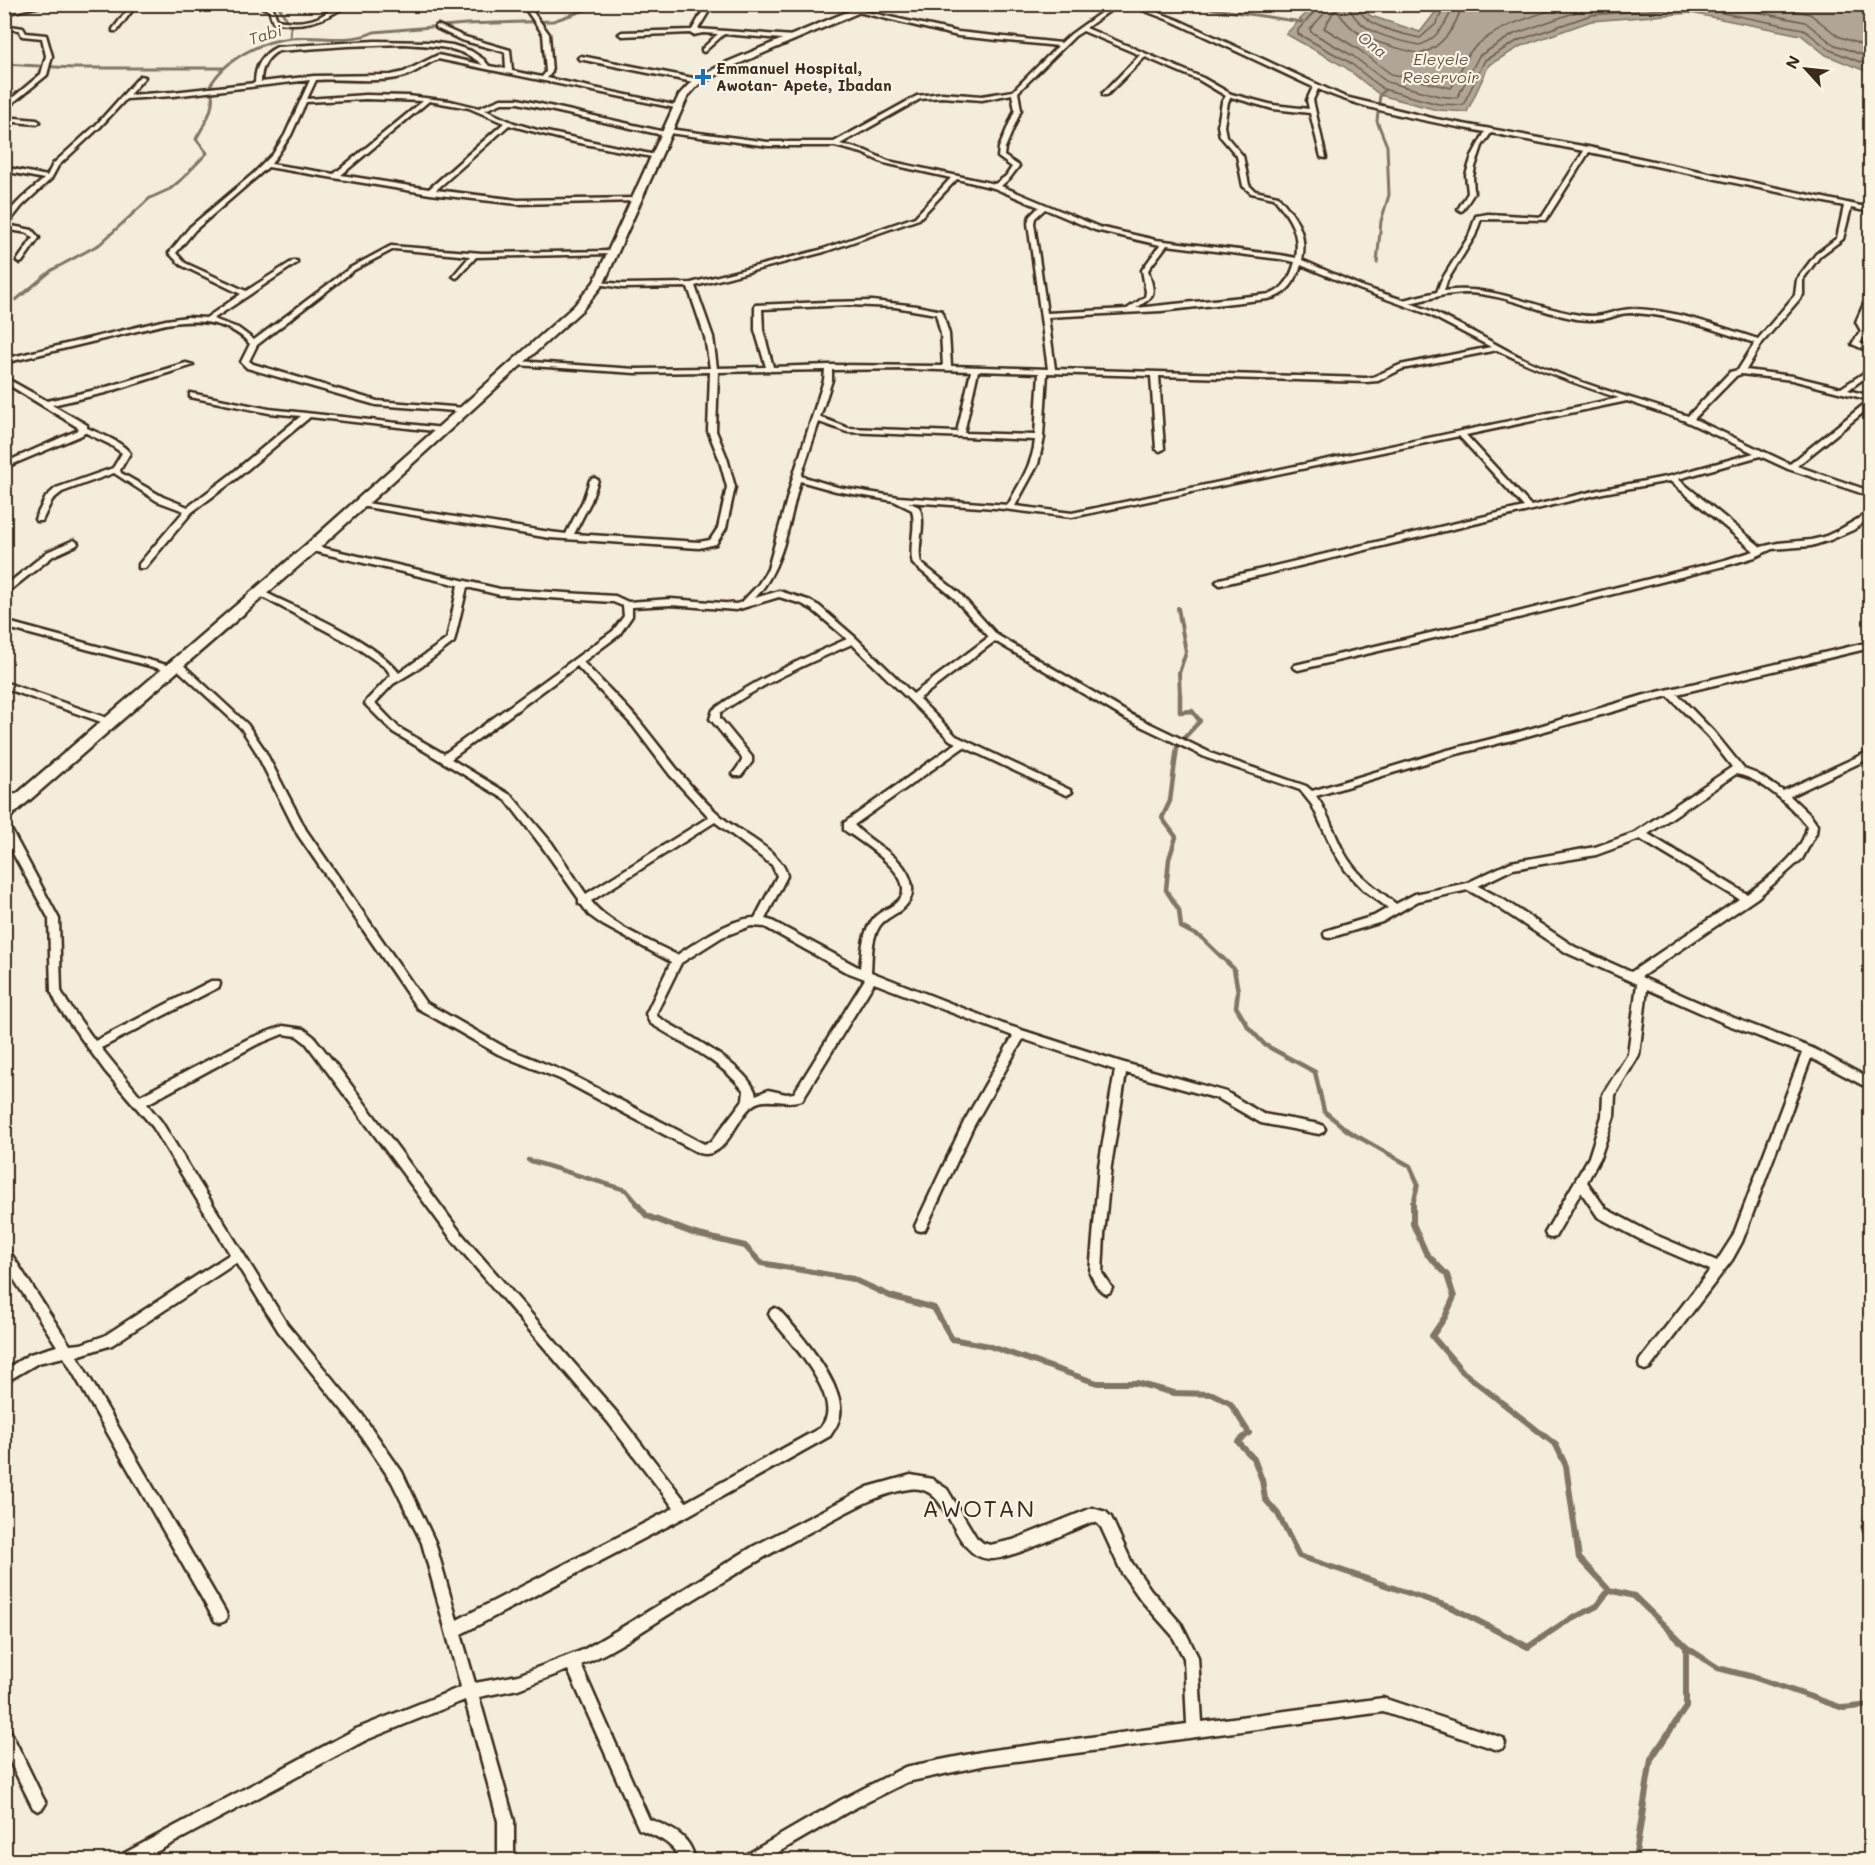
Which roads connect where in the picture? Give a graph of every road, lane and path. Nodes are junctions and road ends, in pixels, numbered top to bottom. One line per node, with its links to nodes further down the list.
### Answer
1 (48, 4): 11 (street)
2 (135, 4): 16 (street)
3 (256, 4): 4 (street)
4 (347, 4)
5 (524, 4): 29 (street)
6 (700, 4): 18 (street)
7 (875, 4): 10 (main road)
8 (1117, 4): 15 (street)
9 (1130, 4): 32 (street)
10 (860, 11): 20 (main road); 21 (street)
11 (5, 12): 12 (street)
12 (4, 20)
13 (4, 27): 40 (street)
14 (438, 27): 26 (street)
15 (1083, 28): 21 (street); 23 (street)
16 (115, 30)
17 (723, 32): 18 (street); 20 (street); 22 (street)
18 (693, 33): 19 (street)
19 (622, 34)
20 (794, 38): 30 (main road)
21 (1062, 45): 33 (street)
22 (704, 50)
23 (1144, 55): 34 (street); 35 (street)
24 (581, 58): 30 (street)
25 (490, 67): 26 (street); 28 (street); 31 (street)
26 (509, 71): 29 (street)
27 (142, 77): 36 (street)
28 (314, 78): 31 (street); 37 (street)
29 (543, 79): 39 (street)
30 (698, 81): 39 (main road)
31 (258, 83): 36 (street)
32 (1316, 87): 42 (street); 46 (street)
33 (1014, 92): 48 (street); 57 (street)
34 (1105, 94)
35 (1229, 95): 42 (street); 69 (street)
36 (125, 97): 56 (street)
37 (302, 101): 38 (street); 52 (street)
38 (426, 101): 41 (street); 54 (street)
39 (680, 106): 47 (main road)
40 (4, 108)
41 (479, 110): 45 (street); 47 (street)
42 (1312, 111): 51 (street)
43 (4, 118): 44 (street)
44 (37, 122)
45 (507, 123): 50 (street); 58 (street)
46 (1488, 132): 49 (street); 62 (street)
47 (667, 133): 48 (street); 50 (main road)
48 (835, 144): 55 (street)
49 (1588, 149): 60 (street); 74 (street)
50 (657, 156): 59 (main road)
51 (1324, 157)
52 (267, 165): 54 (street); 75 (street)
53 (4, 169): 56 (street)
54 (335, 177): 58 (street)
55 (956, 177): 57 (street); 73 (street)
56 (49, 178): 64 (street)
57 (996, 186): 61 (street)
58 (430, 192): 59 (street)
59 (636, 200): 66 (main road)
60 (1848, 205): 63 (street); 81 (street)
61 (1043, 207): 65 (street); 79 (street)
62 (1461, 208)
63 (1870, 210)
64 (4, 226): 68 (street)
65 (1165, 243): 69 (street); 78 (street)
66 (612, 252): 67 (street); 72 (main road)
67 (475, 254): 71 (street); 82 (street)
68 (20, 261)
69 (1298, 261): 77 (street); 78 (street)
70 (295, 262): 75 (street)
71 (456, 276)
72 (598, 283): 73 (street); 86 (main road)
73 (691, 285): 92 (street)
74 (1440, 293): 77 (street); 81 (street)
75 (246, 294): 80 (street)
76 (1870, 299): 84 (street)
77 (1404, 302): 83 (street)
78 (1127, 311): 79 (street)
79 (1043, 315): 94 (street)
80 (207, 320): 82 (street); 85 (street)
81 (1759, 342): 96 (street)
82 (254, 344): 105 (street)
83 (1497, 348): 97 (street); 102 (street)
84 (1870, 350)
85 (4, 361)
86 (517, 363): 92 (street); 105 (main road)
87 (189, 365): 103 (street)
88 (829, 367): 89 (street); 90 (street); 107 (street)
89 (947, 368): 90 (street); 91 (street)
90 (770, 369): 92 (street)
91 (975, 369): 93 (street); 112 (street)
92 (714, 371): 130 (street)
93 (1043, 371): 94 (street); 113 (street)
94 (1052, 371): 97 (street)
95 (1870, 371): 99 (street)
96 (1741, 372): 99 (street); 108 (street)
97 (1155, 375): 114 (street)
98 (4, 379): 103 (street)
99 (1843, 390): 101 (street)
100 (193, 395): 106 (street)
101 (1870, 398)
102 (1629, 399): 108 (street); 111 (street)
103 (46, 404): 109 (street)
104 (1870, 404): 117 (street)
105 (465, 410): 110 (main road)
106 (308, 414): 110 (street); 127 (street)
107 (816, 418): 112 (street); 119 (street)
108 (1689, 419): 115 (street)
109 (83, 429): 116 (street); 118 (street)
110 (442, 430): 124 (main road)
111 (1461, 434): 125 (street); 126 (street)
112 (960, 435): 113 (street)
113 (1040, 438): 125 (street)
114 (1160, 449)
115 (1761, 453): 117 (street); 120 (street)
116 (4, 466)
117 (1791, 466): 122 (street)
118 (116, 470): 127 (street); 129 (street)
119 (797, 477): 123 (street); 139 (street)
120 (1672, 478): 126 (street); 133 (street)
121 (594, 480): 130 (street)
122 (1870, 494)
123 (896, 499): 125 (street); 142 (street)
124 (360, 504): 130 (street); 132 (main road)
125 (1010, 508)
126 (1530, 509): 135 (street)
127 (189, 510): 134 (street)
128 (1870, 514): 133 (street)
129 (39, 519)
130 (569, 536)
131 (74, 543): 137 (street)
132 (311, 548): 136 (street); 138 (main road)
133 (1760, 551): 147 (street)
134 (142, 566)
135 (1220, 582)
136 (463, 584): 140 (street); 148 (street)
137 (4, 592)
138 (259, 593): 146 (main road); 148 (street)
139 (745, 604): 140 (street); 143 (street)
140 (627, 605): 145 (street)
141 (4, 624): 146 (street)
142 (994, 637): 151 (street); 159 (street)
143 (853, 640): 151 (street); 157 (street)
144 (1870, 645): 150 (street)
145 (578, 663): 155 (street); 164 (street)
146 (175, 666): 152 (main road); 183 (street)
147 (1298, 667)
148 (389, 682): 155 (street)
149 (4, 685): 152 (street)
150 (1670, 692): 156 (street); 159 (street)
151 (912, 699): 153 (street)
152 (110, 722): 162 (main road)
153 (962, 744): 158 (street); 174 (street)
154 (1870, 754): 161 (street)
155 (444, 759): 169 (street)
156 (1740, 770): 161 (street); 166 (street)
157 (738, 774)
158 (1067, 792)
159 (1312, 794): 170 (street)
160 (4, 796): 162 (street)
161 (1782, 796): 168 (street)
162 (22, 798): 163 (main road)
163 (4, 814)
164 (716, 817): 169 (street); 171 (street)
165 (4, 827): 178 (street)
166 (1640, 834): 167 (street); 168 (street)
167 (1468, 886): 170 (street); 175 (street)
168 (1747, 898): 175 (street)
169 (583, 901): 173 (street)
170 (1396, 909): 172 (street)
171 (759, 922): 173 (street); 174 (street)
172 (1329, 934)
173 (677, 960): 183 (street)
174 (868, 976): 177 (street); 183 (street)
175 (1639, 979): 179 (street); 185 (street)
176 (215, 984): 178 (street)
177 (1020, 1034): 180 (street); 186 (street)
178 (93, 1047): 182 (street)
179 (1808, 1051): 181 (street); 190 (street)
180 (1121, 1067): 184 (street); 191 (street)
181 (1870, 1084)
182 (138, 1102): 189 (street); 196 (street)
183 (748, 1102)
184 (1319, 1129)
185 (1581, 1183): 187 (street); 190 (street)
186 (921, 1226)
187 (1551, 1233)
188 (4, 1253): 193 (street)
189 (237, 1256): 193 (street); 198 (street)
190 (1719, 1268): 194 (street)
191 (1106, 1288)
192 (775, 1314): 196 (street)
193 (67, 1351): 195 (street); 197 (street)
194 (1645, 1364)
195 (4, 1377)
196 (684, 1510): 198 (street)
197 (220, 1616)
198 (453, 1630): 200 (street)
199 (572, 1661): 200 (street); 201 (street); 207 (street)
200 (469, 1691): 205 (street); 206 (street)
201 (1195, 1730): 203 (street); 208 (street)
202 (4, 1732): 204 (street)
203 (1498, 1743)
204 (38, 1803)
205 (126, 1860)
206 (506, 1860)
207 (687, 1860)
208 (751, 1860)

